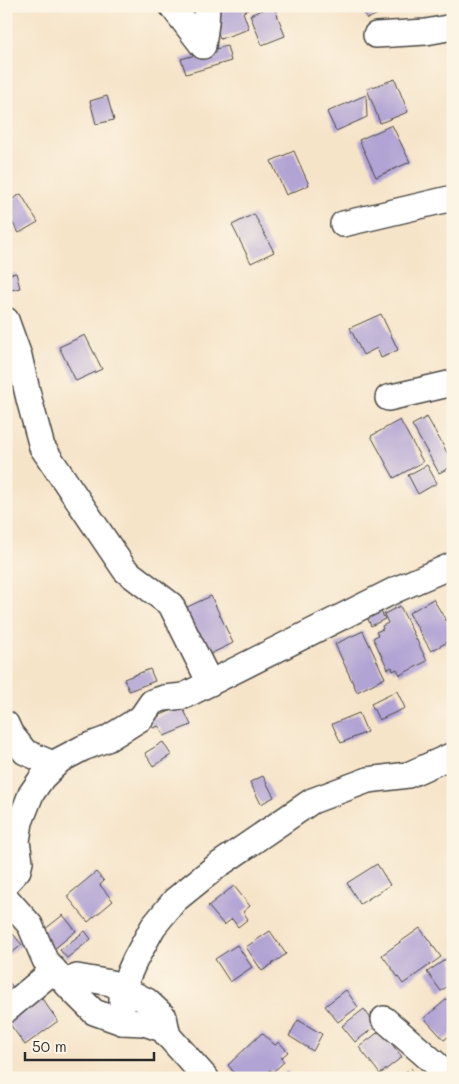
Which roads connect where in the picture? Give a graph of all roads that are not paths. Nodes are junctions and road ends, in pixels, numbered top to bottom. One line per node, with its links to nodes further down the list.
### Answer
1 (172, 6): 2 (street)
2 (207, 6)
3 (453, 27): 4 (street)
4 (376, 35)
5 (453, 198): 6 (street)
6 (343, 224)
7 (6, 320): 11 (street)
8 (453, 382): 9 (street)
9 (388, 398)
10 (453, 565): 11 (street)
11 (210, 682): 14 (street)
12 (6, 724): 14 (street)
13 (453, 755): 18 (street)
14 (55, 765): 15 (street)
15 (6, 883)
16 (6, 898): 17 (street)
17 (60, 976): 18 (street); 19 (street); 21 (street)
18 (122, 988): 21 (street); 22 (street)
19 (6, 1010)
20 (384, 1019): 24 (street)
21 (122, 1022): 22 (street)
22 (168, 1036): 23 (street)
23 (206, 1078)
24 (452, 1078)

